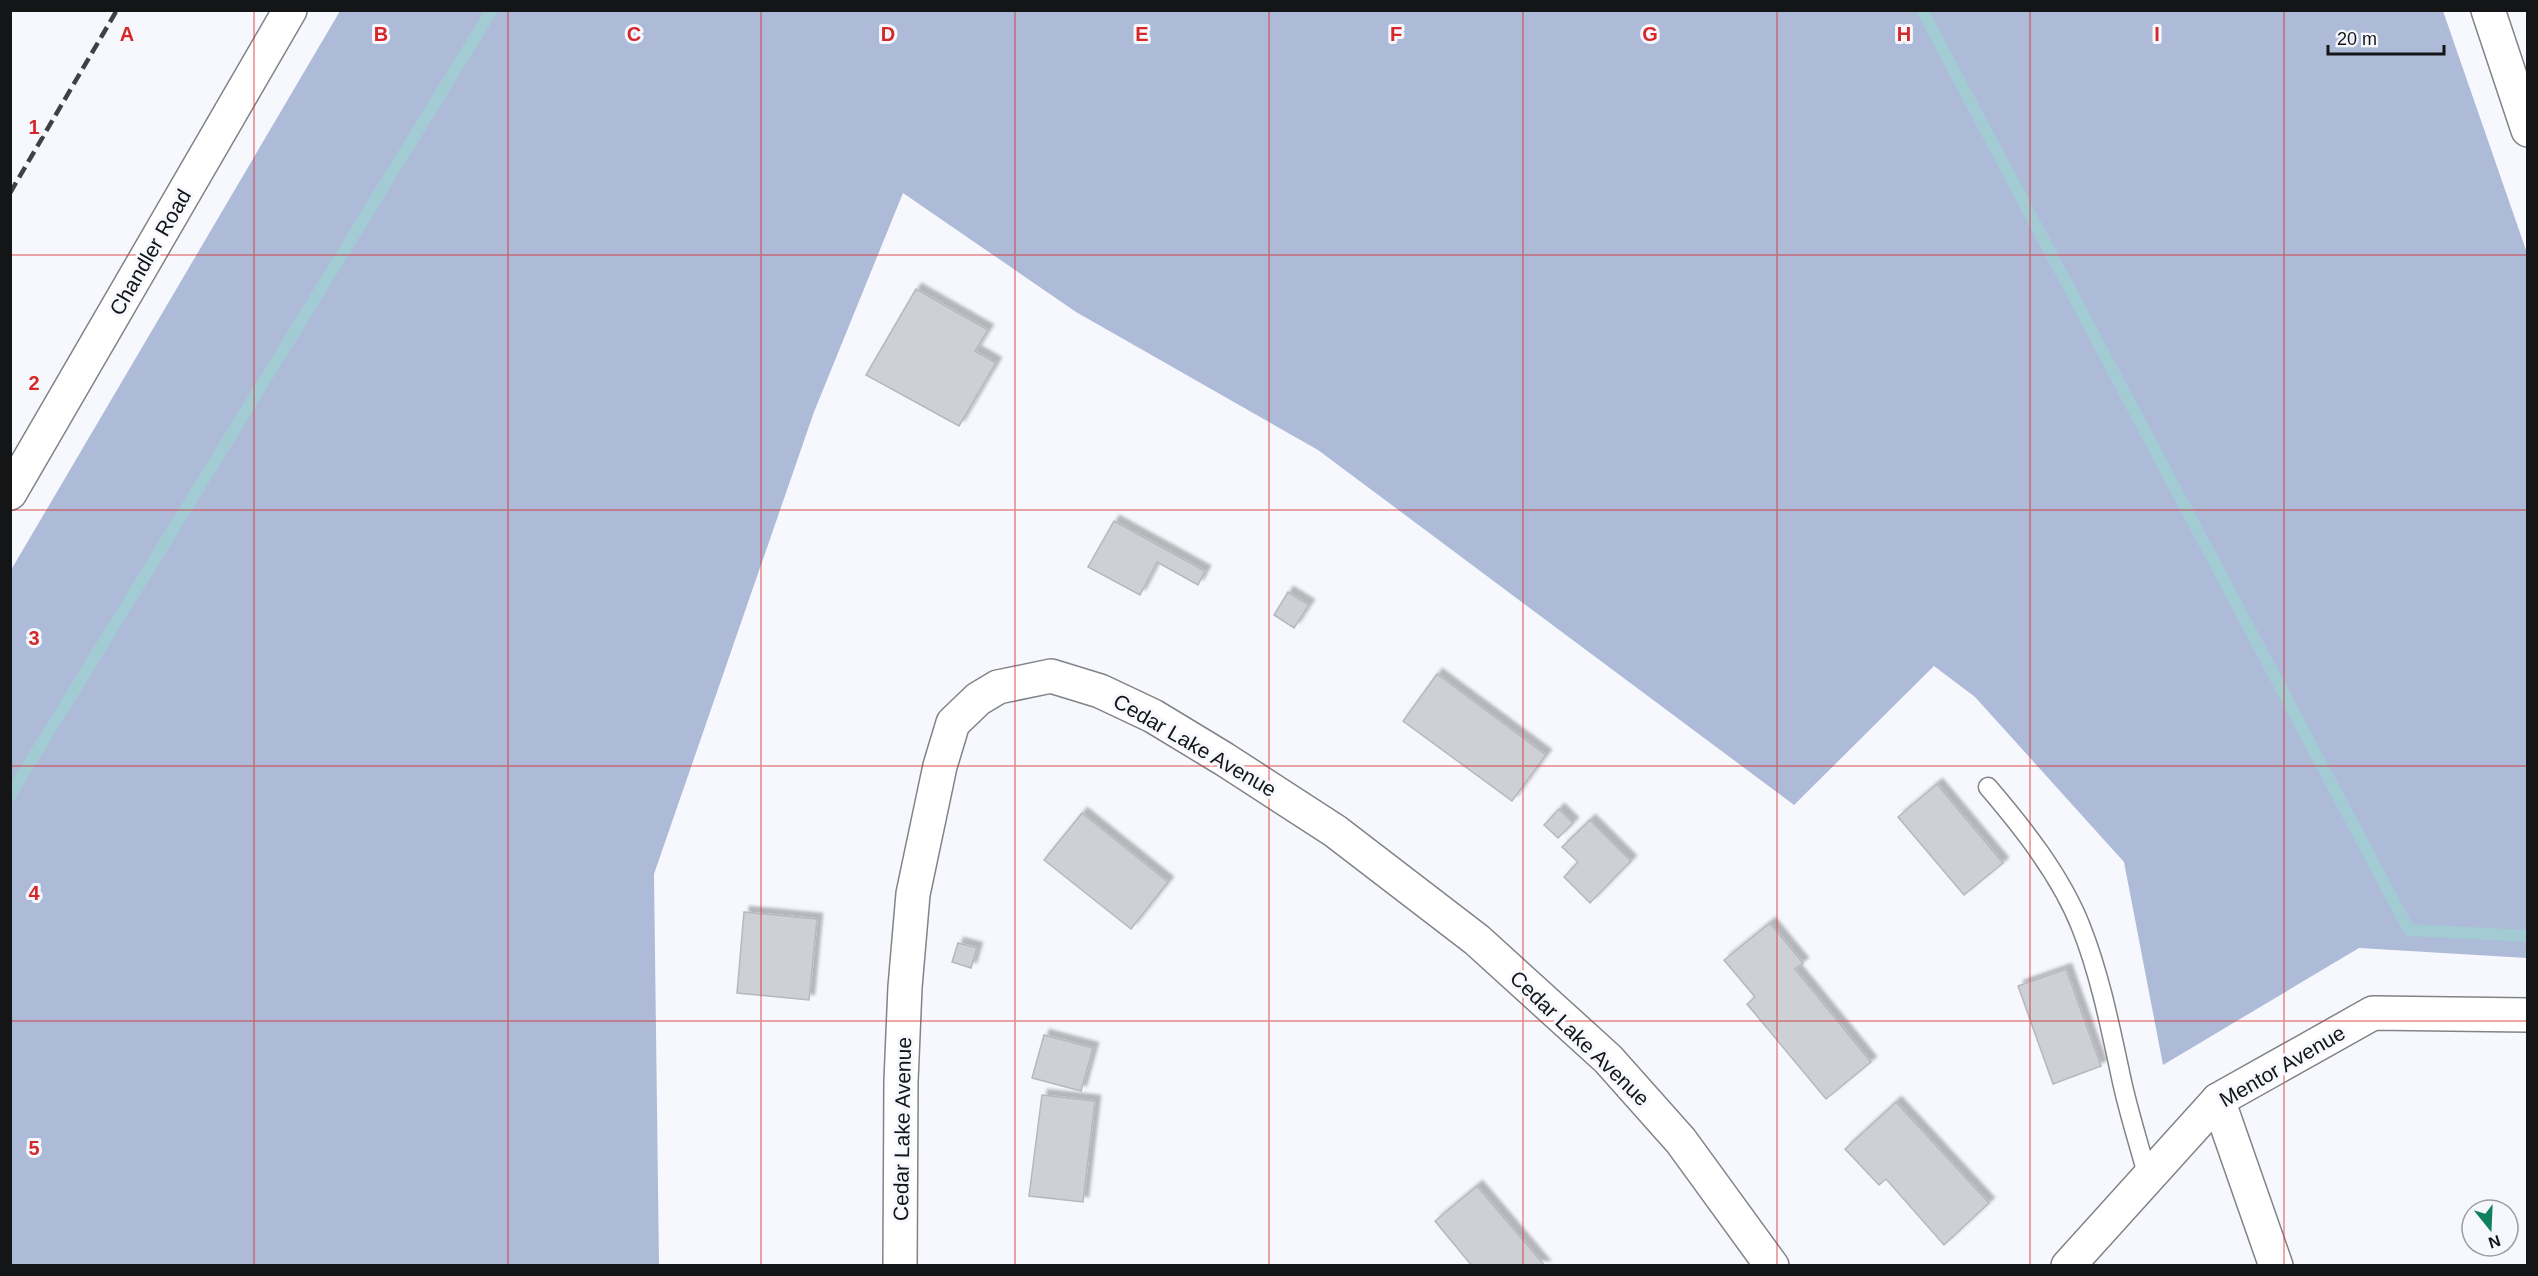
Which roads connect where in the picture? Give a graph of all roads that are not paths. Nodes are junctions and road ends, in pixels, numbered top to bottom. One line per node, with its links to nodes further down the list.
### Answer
1 (290, 10): 4 (street, Chandler Road)
2 (2488, 10): 3 (street)
3 (2528, 130)
4 (10, 493)
5 (1988, 787): 8 (lane)
6 (2528, 1015): 7 (street, Mentor Avenue)
7 (2218, 1100): 8 (street, Mentor Avenue); 12 (street)
8 (2148, 1178): 11 (street, Mentor Avenue)
9 (900, 1266): 10 (street, Cedar Lake Avenue)
10 (1772, 1266)
11 (2068, 1266)
12 (2276, 1266)

